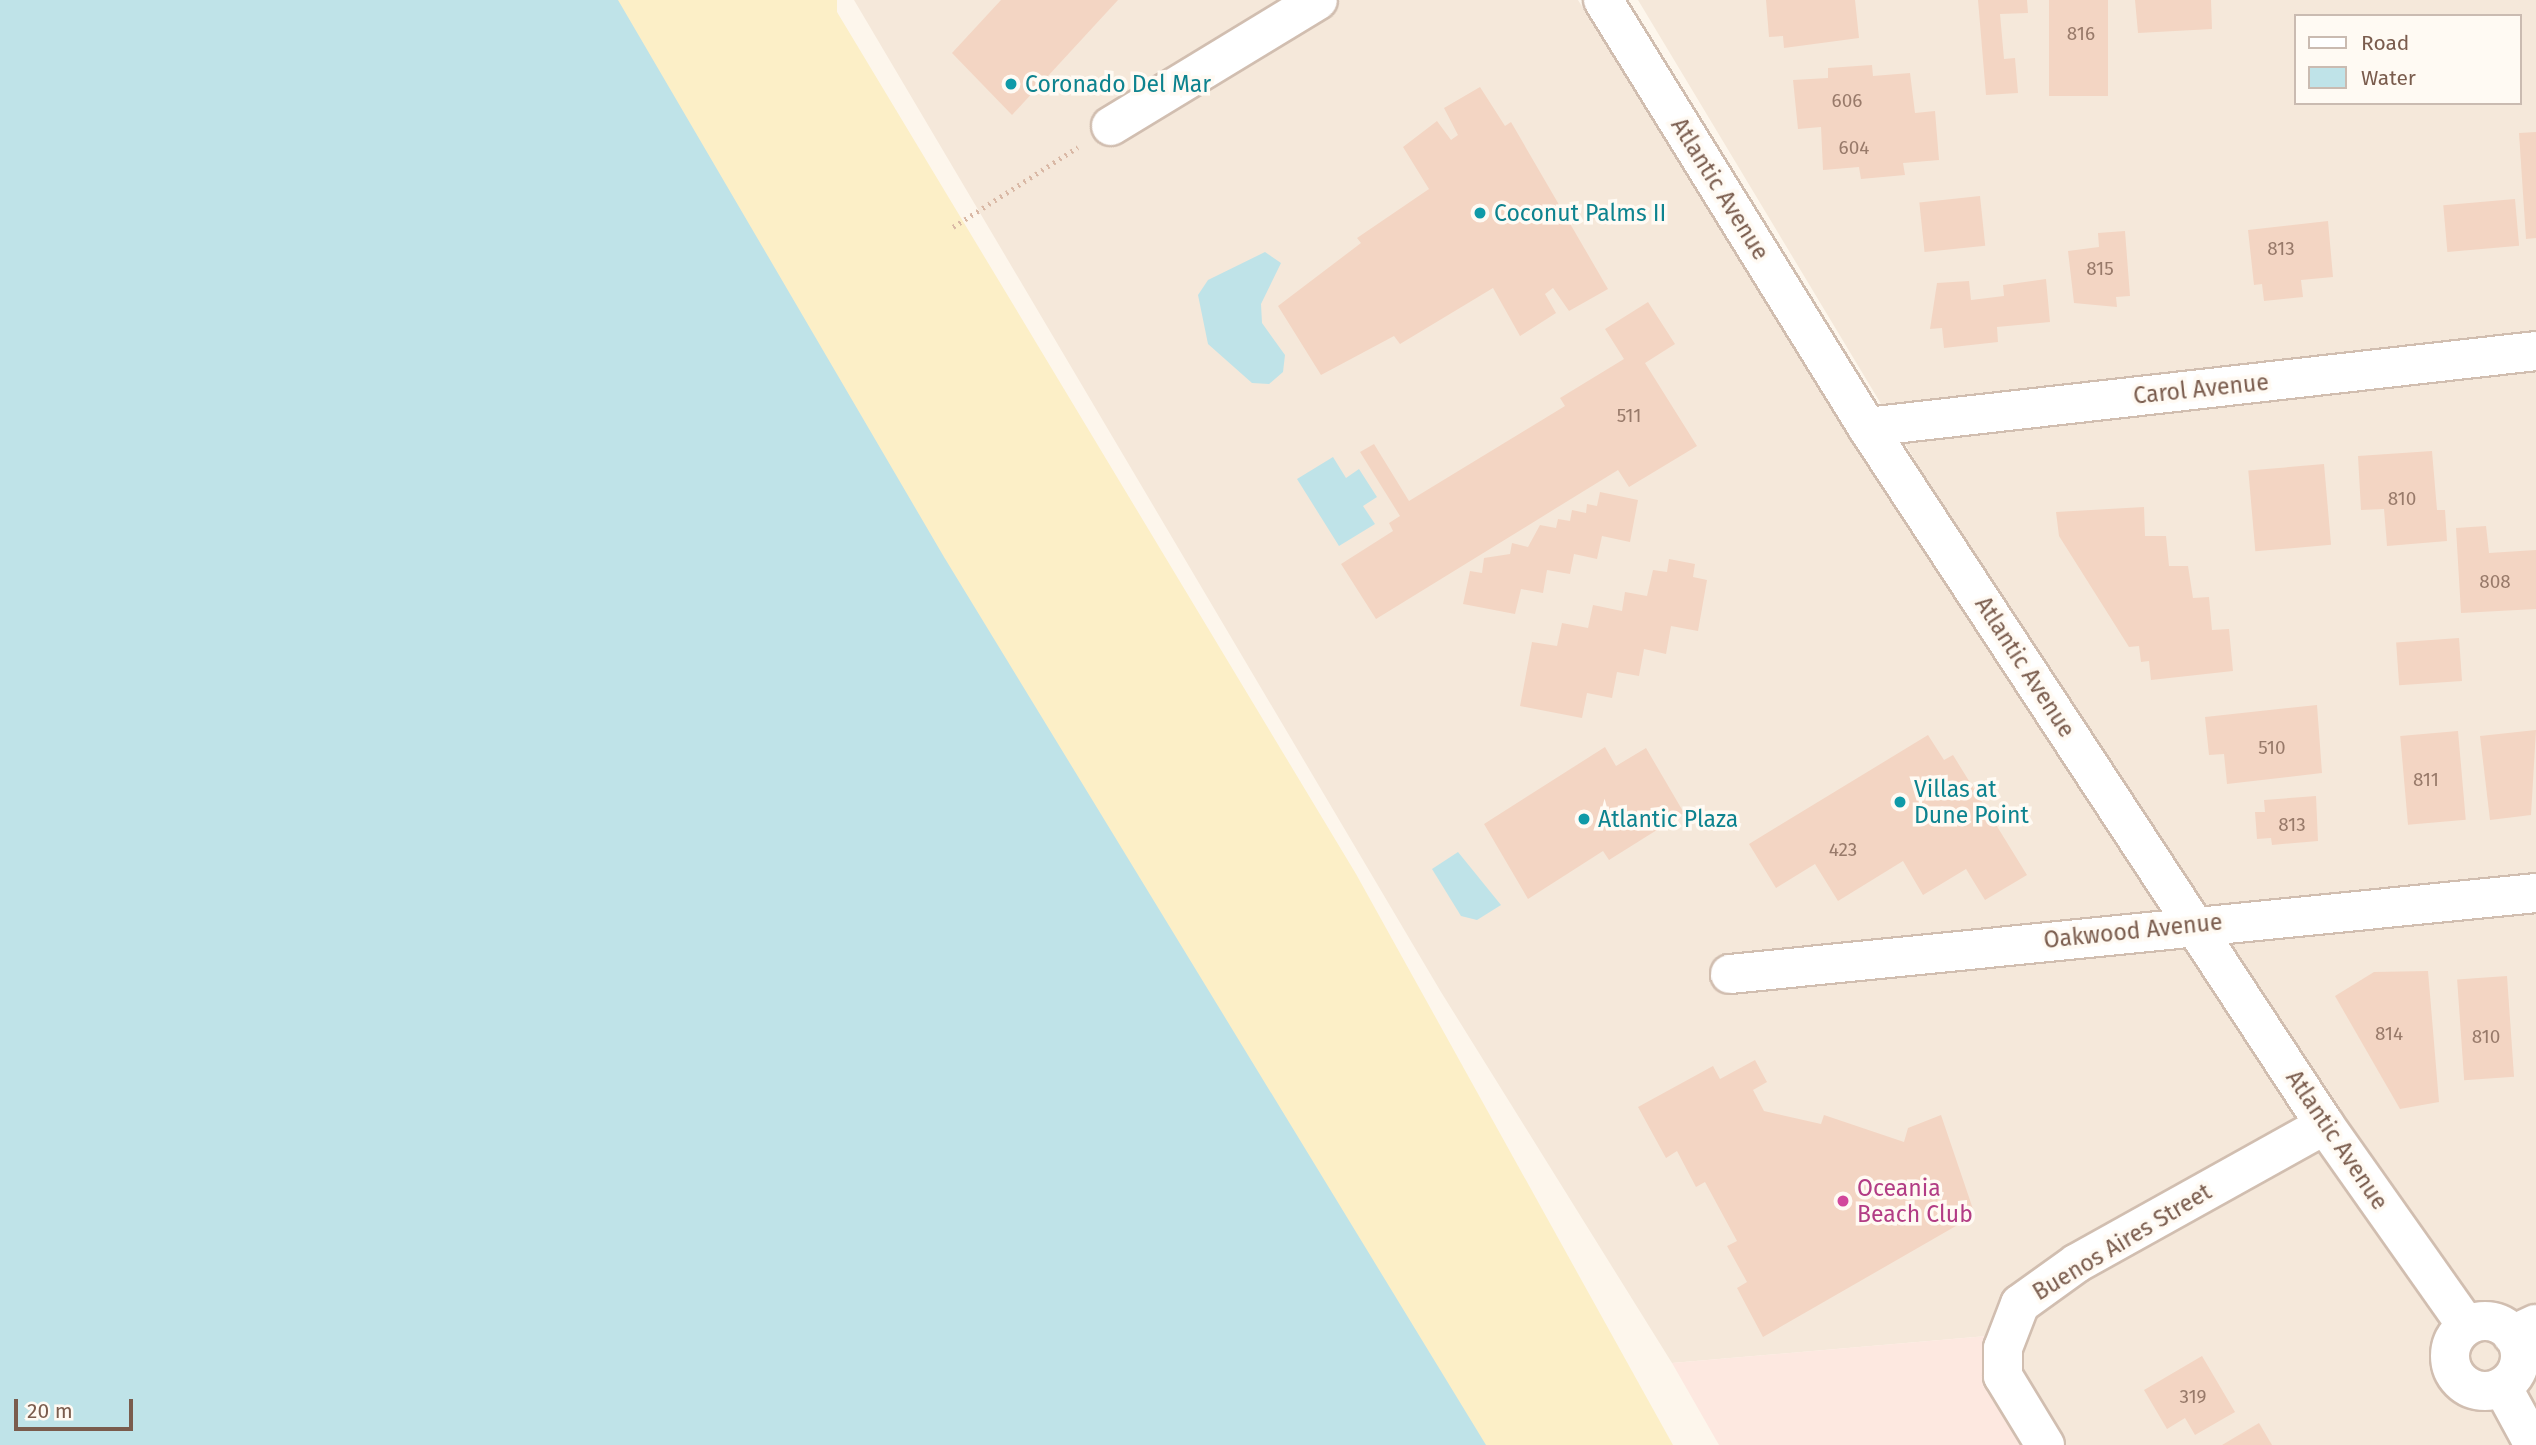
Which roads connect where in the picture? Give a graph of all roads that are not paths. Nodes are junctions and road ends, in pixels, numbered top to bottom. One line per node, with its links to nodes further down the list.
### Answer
1 (1318, 0): 3 (street)
2 (1603, 0): 5 (street, Atlantic Avenue)
3 (1111, 126)
4 (2536, 351): 5 (street, Carol Avenue)
5 (1867, 427): 7 (street, Atlantic Avenue)
6 (2536, 893): 7 (street, Oakwood Avenue)
7 (2194, 924): 8 (street, Oakwood Avenue); 9 (street, Atlantic Avenue)
8 (1730, 974)
9 (2325, 1125): 10 (street, Atlantic Avenue); 13 (street, Buenos Aires Street)
10 (2465, 1322): 11 (street); 12 (street)
11 (2524, 1330): 12 (street)
12 (2504, 1390): 14 (street)
13 (2045, 1445)
14 (2534, 1445)

